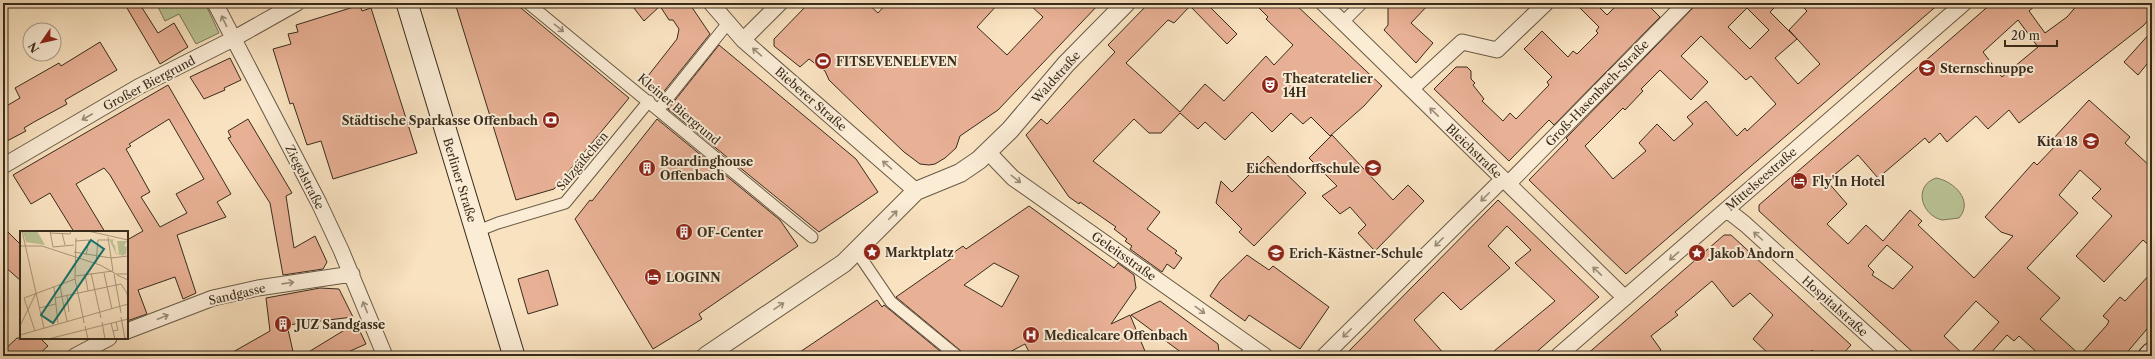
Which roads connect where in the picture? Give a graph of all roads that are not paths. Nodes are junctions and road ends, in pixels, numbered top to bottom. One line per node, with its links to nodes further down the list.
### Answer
1 (215, 3): 15 (street, Ziegelstraße, one-way to 1)
2 (297, 3): 15 (street, Großer Biergrund)
3 (407, 3): 25 (main road, Berliner Straße)
4 (528, 3): 18 (street, Kleiner Biergrund, one-way to 18)
5 (711, 3): 14 (street, Bieberer Straße)
6 (780, 3): 16 (street)
7 (1126, 3): 20 (street, Waldstraße)
8 (1323, 3): 13 (street, Bleichstraße)
9 (1362, 3): 13 (street)
10 (1546, 3): 17 (street)
11 (1686, 3): 22 (street, Groß-Hasenbach-Straße)
12 (1964, 3): 24 (street, Mittelseestraße)
13 (1343, 22): 17 (street, Bleichstraße)
14 (728, 23): 16 (street, Bieberer Straße); 19 (street)
15 (233, 39): 21 (street, Großer Biergrund, one-way to 21); 28 (street, Ziegelstraße)
16 (743, 40): 23 (street, Bieberer Straße, one-way to 16)
17 (1411, 89): 22 (street, Bleichstraße, one-way to 17)
18 (649, 101): 19 (street, Kleiner Biergrund); 25 (street, Salzgäßchen)
19 (659, 109): 26 (street, Kleiner Biergrund)
20 (988, 152): 23 (street); 32 (street, Geleitsstraße, one-way to 32)
21 (3, 166)
22 (1506, 181): 29 (street, Bleichstraße, one-way to 22); 39 (street, Groß-Hasenbach-Straße, one-way to 39)
23 (916, 190): 27 (street, one-way to 23)
24 (1724, 212): 29 (street, Mittelseestraße, one-way to 29); 41 (street, Hospitalstraße, one-way to 24)
25 (475, 232): 36 (main road, Berliner Straße)
26 (812, 237)
27 (856, 252): 37 (street, one-way to 27); 38 (street)
28 (352, 274): 30 (street, Sandgasse, one-way to 28); 35 (street, Ziegelstraße, one-way to 28)
29 (1625, 298): 40 (street, Mittelseestraße)
30 (128, 331)
31 (107, 339): 34 (street)
32 (1254, 353)
33 (2152, 353): 42 (main road)
34 (75, 356)
35 (385, 356)
36 (514, 356)
37 (706, 356)
38 (957, 356)
39 (1324, 356)
40 (1558, 356)
41 (1891, 356)
42 (2150, 356)

